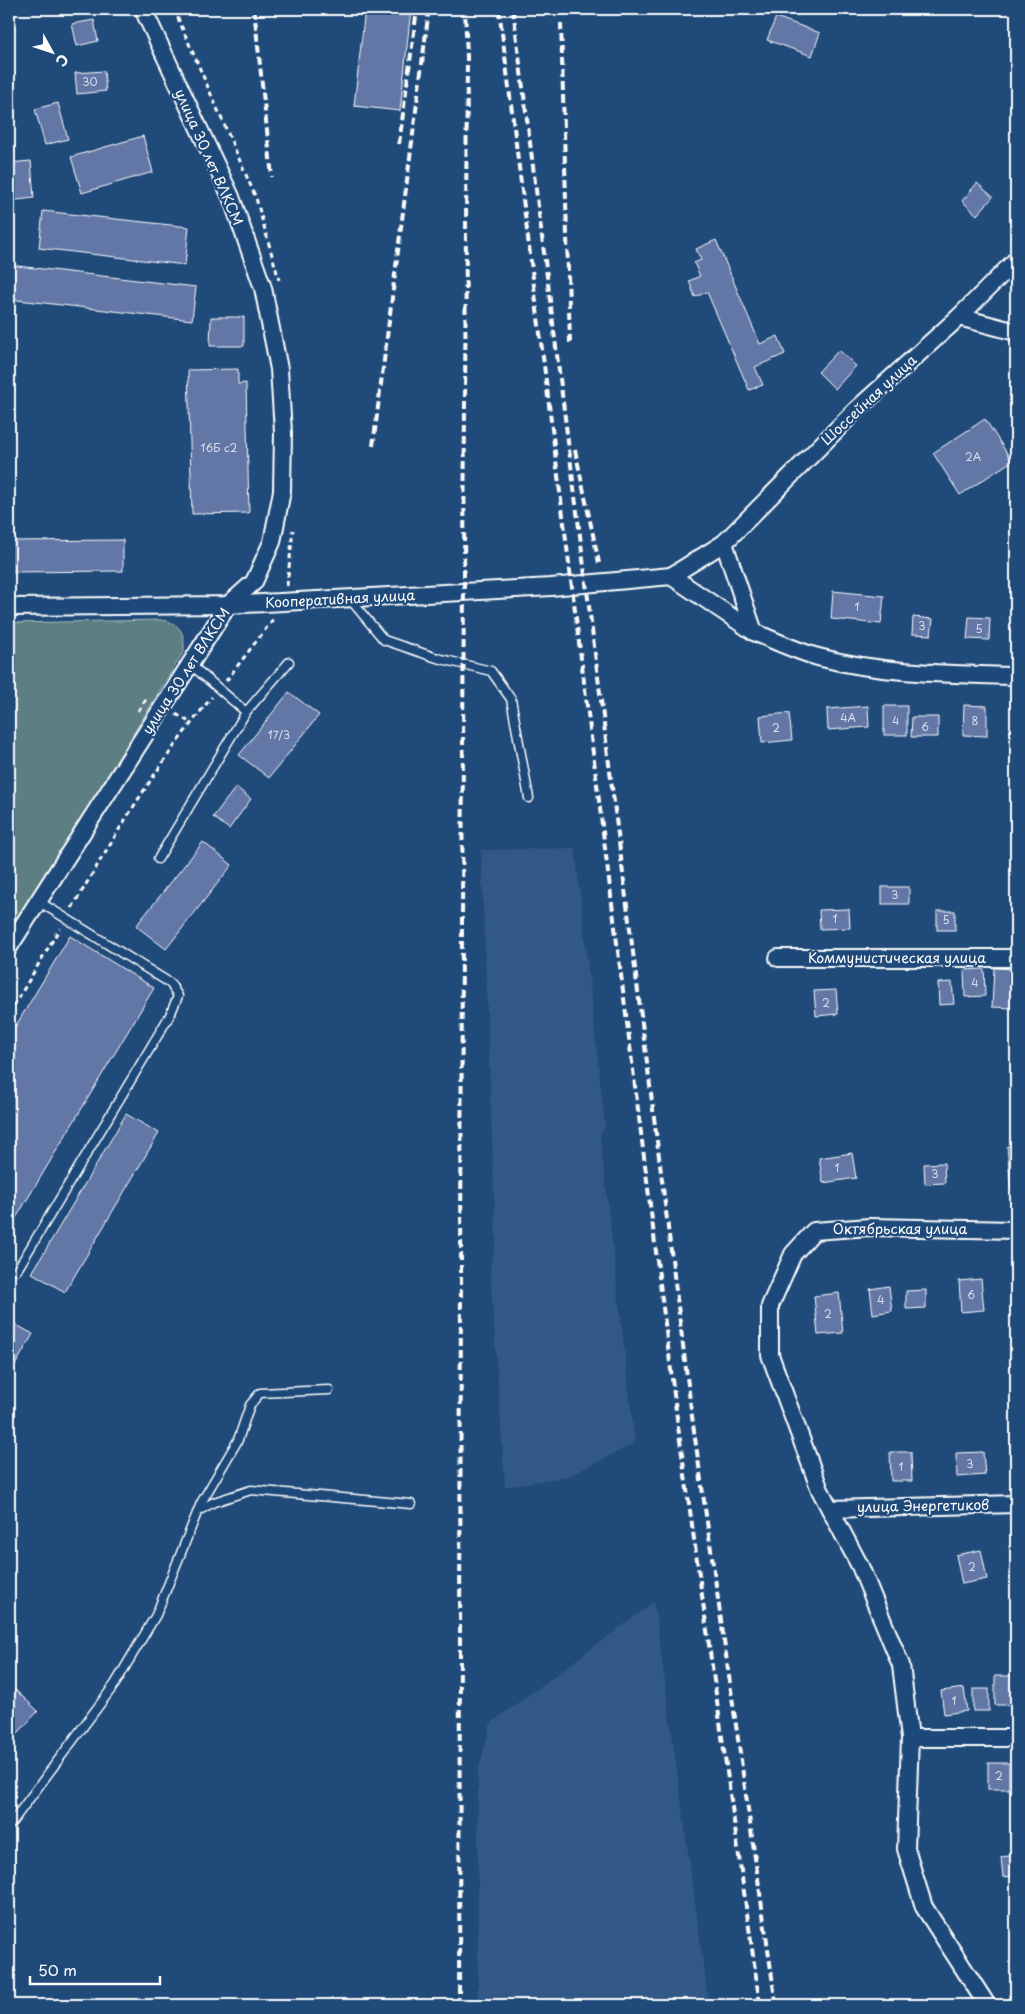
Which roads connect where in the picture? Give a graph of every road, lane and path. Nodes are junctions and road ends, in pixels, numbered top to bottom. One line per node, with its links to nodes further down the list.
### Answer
1 (143, 9): 12 (street, улица 30 лет ВЛКСМ)
2 (174, 9): 4 (path)
3 (1016, 260): 5 (street, Шоссейная улица)
4 (281, 287)
5 (959, 317): 6 (street); 8 (street, Шоссейная улица)
6 (1016, 332)
7 (293, 528): 11 (path)
8 (724, 543): 9 (street, Кооперативная улица); 14 (street)
9 (671, 576): 10 (street, Кооперативная улица); 14 (street)
10 (349, 598): 11 (street, Кооперативная улица); 20 (lane)
11 (285, 602): 12 (street, Кооперативная улица); 18 (path)
12 (228, 605): 13 (street, Кооперативная улица); 16 (street, улица 30 лет ВЛКСМ)
13 (9, 607)
14 (754, 632): 17 (street)
15 (289, 662): 19 (lane)
16 (190, 664): 18 (lane); 22 (street, улица 30 лет ВЛКСМ)
17 (1016, 676)
18 (219, 689): 19 (lane); 23 (path)
19 (246, 712): 21 (lane)
20 (529, 798)
21 (158, 859)
22 (38, 901): 23 (lane); 24 (street, улица 30 лет ВЛКСМ)
23 (65, 919): 27 (path); 29 (lane)
24 (9, 947)
25 (778, 958): 26 (street, Коммунистическая улица)
26 (1016, 958)
27 (9, 1014)
28 (1016, 1230): 33 (street, Октябрьская улица)
29 (17, 1270)
30 (329, 1390): 34 (lane)
31 (411, 1504): 34 (lane)
32 (1016, 1504): 33 (street, улица Энергетиков)
33 (830, 1509): 35 (street, Октябрьская улица)
34 (198, 1512): 37 (lane)
35 (910, 1738): 36 (street); 38 (street, Октябрьская улица)
36 (1016, 1738)
37 (9, 1826)
38 (986, 2005)

